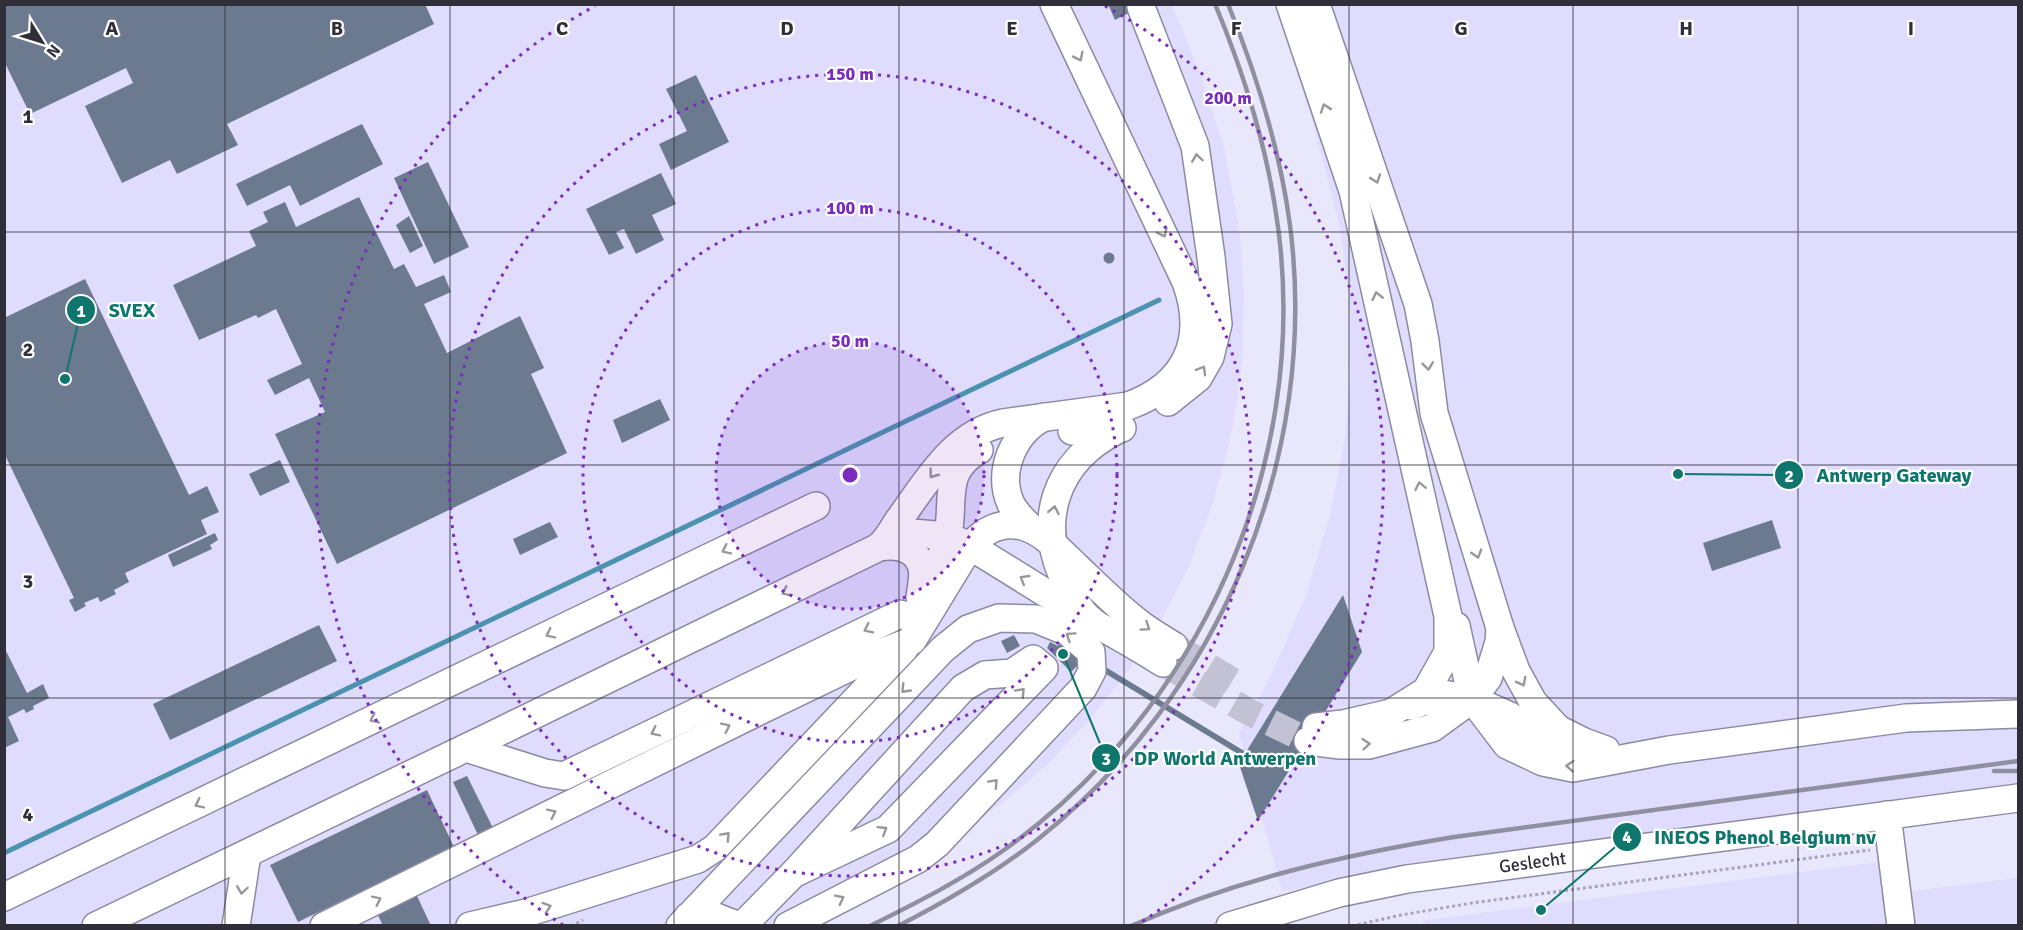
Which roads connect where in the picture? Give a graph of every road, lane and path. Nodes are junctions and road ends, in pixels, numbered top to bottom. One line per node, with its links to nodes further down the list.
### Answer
1 (1054, 4): 5 (street, one-way to 5)
2 (1290, 4): 9 (street, one-way to 2)
3 (1316, 4): 15 (street, one-way to 15)
4 (1141, 7): 6 (street, one-way to 4)
5 (1046, 416): 7 (street); 12 (street, one-way to 12)
6 (1122, 428): 7 (street); 10 (street, one-way to 6)
7 (1019, 437): 10 (street); 11 (street)
8 (816, 506): 27 (street, one-way to 27)
9 (1430, 532): 16 (street); 17 (street)
10 (1042, 536): 11 (street); 13 (street); 13 (street, one-way to 13)
11 (958, 541): 12 (street); 13 (street, one-way to 11); 14 (street)
12 (879, 547): 14 (street); 19 (street, one-way to 19)
13 (1092, 621)
14 (916, 626): 19 (street, one-way to 19); 31 (street, one-way to 14); 32 (street, one-way to 14)
15 (1500, 628): 16 (street); 20 (street, one-way to 20)
16 (1472, 699): 17 (street); 17 (street, one-way to 16); 20 (street); 21 (street, one-way to 16)
17 (1391, 713)
18 (2019, 714): 21 (street)
19 (466, 748): 25 (street)
20 (1606, 750): 21 (street)
21 (1669, 750)
22 (2019, 798): 23 (street, Geslecht)
23 (1887, 815): 35 (street, Geslecht); 37 (street)
24 (1874, 850): 36 (path)
25 (246, 854): 29 (street); 30 (street, one-way to 30)
26 (793, 873): 26 (street, one-way to 26); 33 (street)
27 (4, 897)
28 (684, 921): 33 (street); 34 (street, one-way to 28)
29 (96, 926)
30 (236, 926)
31 (324, 926)
32 (470, 926)
33 (741, 926)
34 (788, 926)
35 (1230, 926)
36 (1352, 926)
37 (1901, 926)

